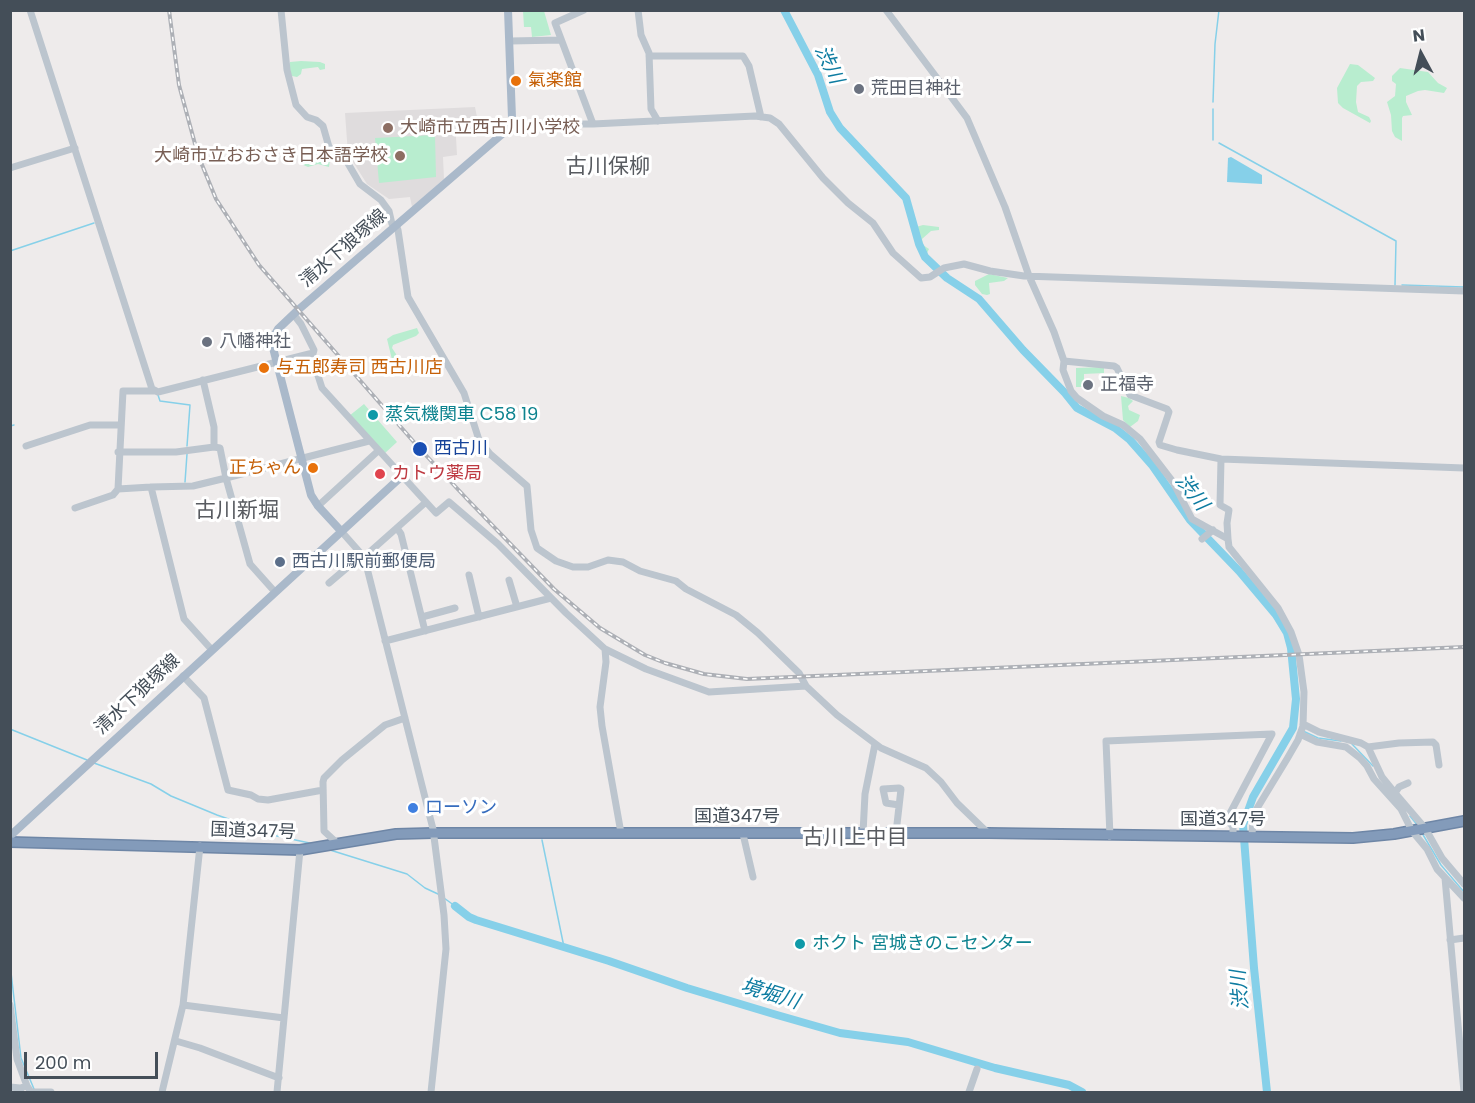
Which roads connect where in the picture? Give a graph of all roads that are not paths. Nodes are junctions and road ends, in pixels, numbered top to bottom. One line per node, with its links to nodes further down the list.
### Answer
1 (30, 10): 14 (street)
2 (281, 10): 16 (street)
3 (508, 10): 8 (main road)
4 (584, 10): 7 (street)
5 (638, 10): 9 (street)
6 (886, 10): 17 (street)
7 (561, 40): 8 (street); 13 (street)
8 (510, 41): 12 (main road)
9 (649, 56): 10 (street); 11 (street)
10 (761, 117): 11 (street); 17 (street)
11 (658, 121): 13 (street)
12 (512, 124): 13 (street); 16 (main road, 清水下狼塚線)
13 (593, 124)
14 (75, 148): 15 (street); 24 (street)
15 (10, 168)
16 (396, 225): 19 (main road, 清水下狼塚線); 61 (street)
17 (1029, 276): 18 (street); 22 (street)
18 (1464, 291)
19 (294, 315): 20 (street); 21 (main road, 清水下狼塚線)
20 (313, 353): 21 (street); 26 (street)
21 (276, 361): 23 (street); 31 (main road, 清水下狼塚線)
22 (1064, 361): 32 (street); 42 (street)
23 (203, 380): 24 (street); 28 (street)
24 (155, 391): 25 (street)
25 (120, 426): 27 (street); 30 (street)
26 (369, 441): 29 (street); 31 (street)
27 (26, 446)
28 (214, 447): 30 (street); 35 (street)
29 (378, 451): 34 (street); 39 (street)
30 (118, 452): 37 (street)
31 (302, 458): 35 (street); 39 (main road, 清水下狼塚線)
32 (1221, 459): 33 (street); 45 (street)
33 (1464, 468)
34 (402, 476): 38 (street); 43 (main road, 清水下狼塚線)
35 (226, 478): 36 (street); 50 (street)
36 (151, 487): 37 (street); 59 (street)
37 (118, 489): 40 (street)
38 (426, 502): 41 (street); 51 (street)
39 (318, 506): 43 (main road, 清水下狼塚線)
40 (75, 508)
41 (397, 528): 46 (street); 54 (street)
42 (1213, 530): 44 (street); 45 (street)
43 (341, 531): 46 (street); 50 (main road, 清水下狼塚線)
44 (1202, 539)
45 (1228, 539): 63 (street)
46 (363, 556): 49 (street); 57 (street)
47 (469, 575): 55 (street)
48 (509, 580): 52 (street)
49 (329, 583)
50 (275, 592): 59 (main road, 清水下狼塚線)
51 (551, 598): 52 (street); 58 (street)
52 (517, 607): 55 (street)
53 (454, 608): 54 (street)
54 (422, 617): 56 (street)
55 (479, 617): 56 (street)
56 (425, 631): 57 (street)
57 (385, 641): 62 (street)
58 (605, 649): 61 (street); 74 (street)
59 (212, 650): 60 (main road, 清水下狼塚線)
60 (183, 676): 68 (street); 79 (main road, 清水下狼塚線)
61 (806, 686): 64 (street)
62 (405, 718): 68 (street); 73 (street)
63 (1302, 729): 65 (street); 72 (street); 82 (street)
64 (874, 744): 75 (street); 77 (street)
65 (1368, 747): 66 (street); 69 (street)
66 (1439, 765)
67 (1408, 783): 69 (street)
68 (323, 790): 84 (street)
69 (1395, 793): 72 (street)
70 (899, 805): 76 (street)
71 (1464, 821): 72 (highway, 国道347号)
72 (1418, 830): 82 (highway, 国道347号); 88 (street); 89 (street)
73 (432, 833): 74 (highway, 国道347号); 84 (highway, 国道347号); 105 (street)
74 (621, 833): 78 (highway, 国道347号)
75 (862, 833): 76 (highway, 国道347号); 78 (highway, 国道347号)
76 (896, 833): 77 (highway, 国道347号)
77 (988, 833): 80 (highway, 国道347号)
78 (743, 834): 87 (street)
79 (10, 836)
80 (1110, 836): 81 (highway, 国道347号); 81 (street)
81 (1235, 836): 82 (highway, 国道347号)
82 (1250, 836)
83 (10, 842): 85 (highway, 国道347号)
84 (332, 844): 86 (highway, 国道347号)
85 (200, 846): 86 (highway, 国道347号); 94 (street)
86 (300, 850): 95 (street)
87 (753, 877)
88 (1445, 878): 90 (street); 92 (street)
89 (1464, 884)
90 (1464, 898)
91 (1464, 938): 92 (street)
92 (1450, 940): 96 (street)
93 (10, 1005): 101 (street)
94 (183, 1005): 95 (street); 97 (street)
95 (284, 1018): 99 (street)
96 (1462, 1033): 107 (street)
97 (176, 1041): 99 (street); 103 (street)
98 (978, 1069): 106 (street)
99 (279, 1078): 104 (street)
100 (10, 1087): 101 (street)
101 (29, 1091): 102 (street)
102 (51, 1092)
103 (162, 1092)
104 (277, 1092)
105 (430, 1092)
106 (969, 1092)
107 (1464, 1092)

